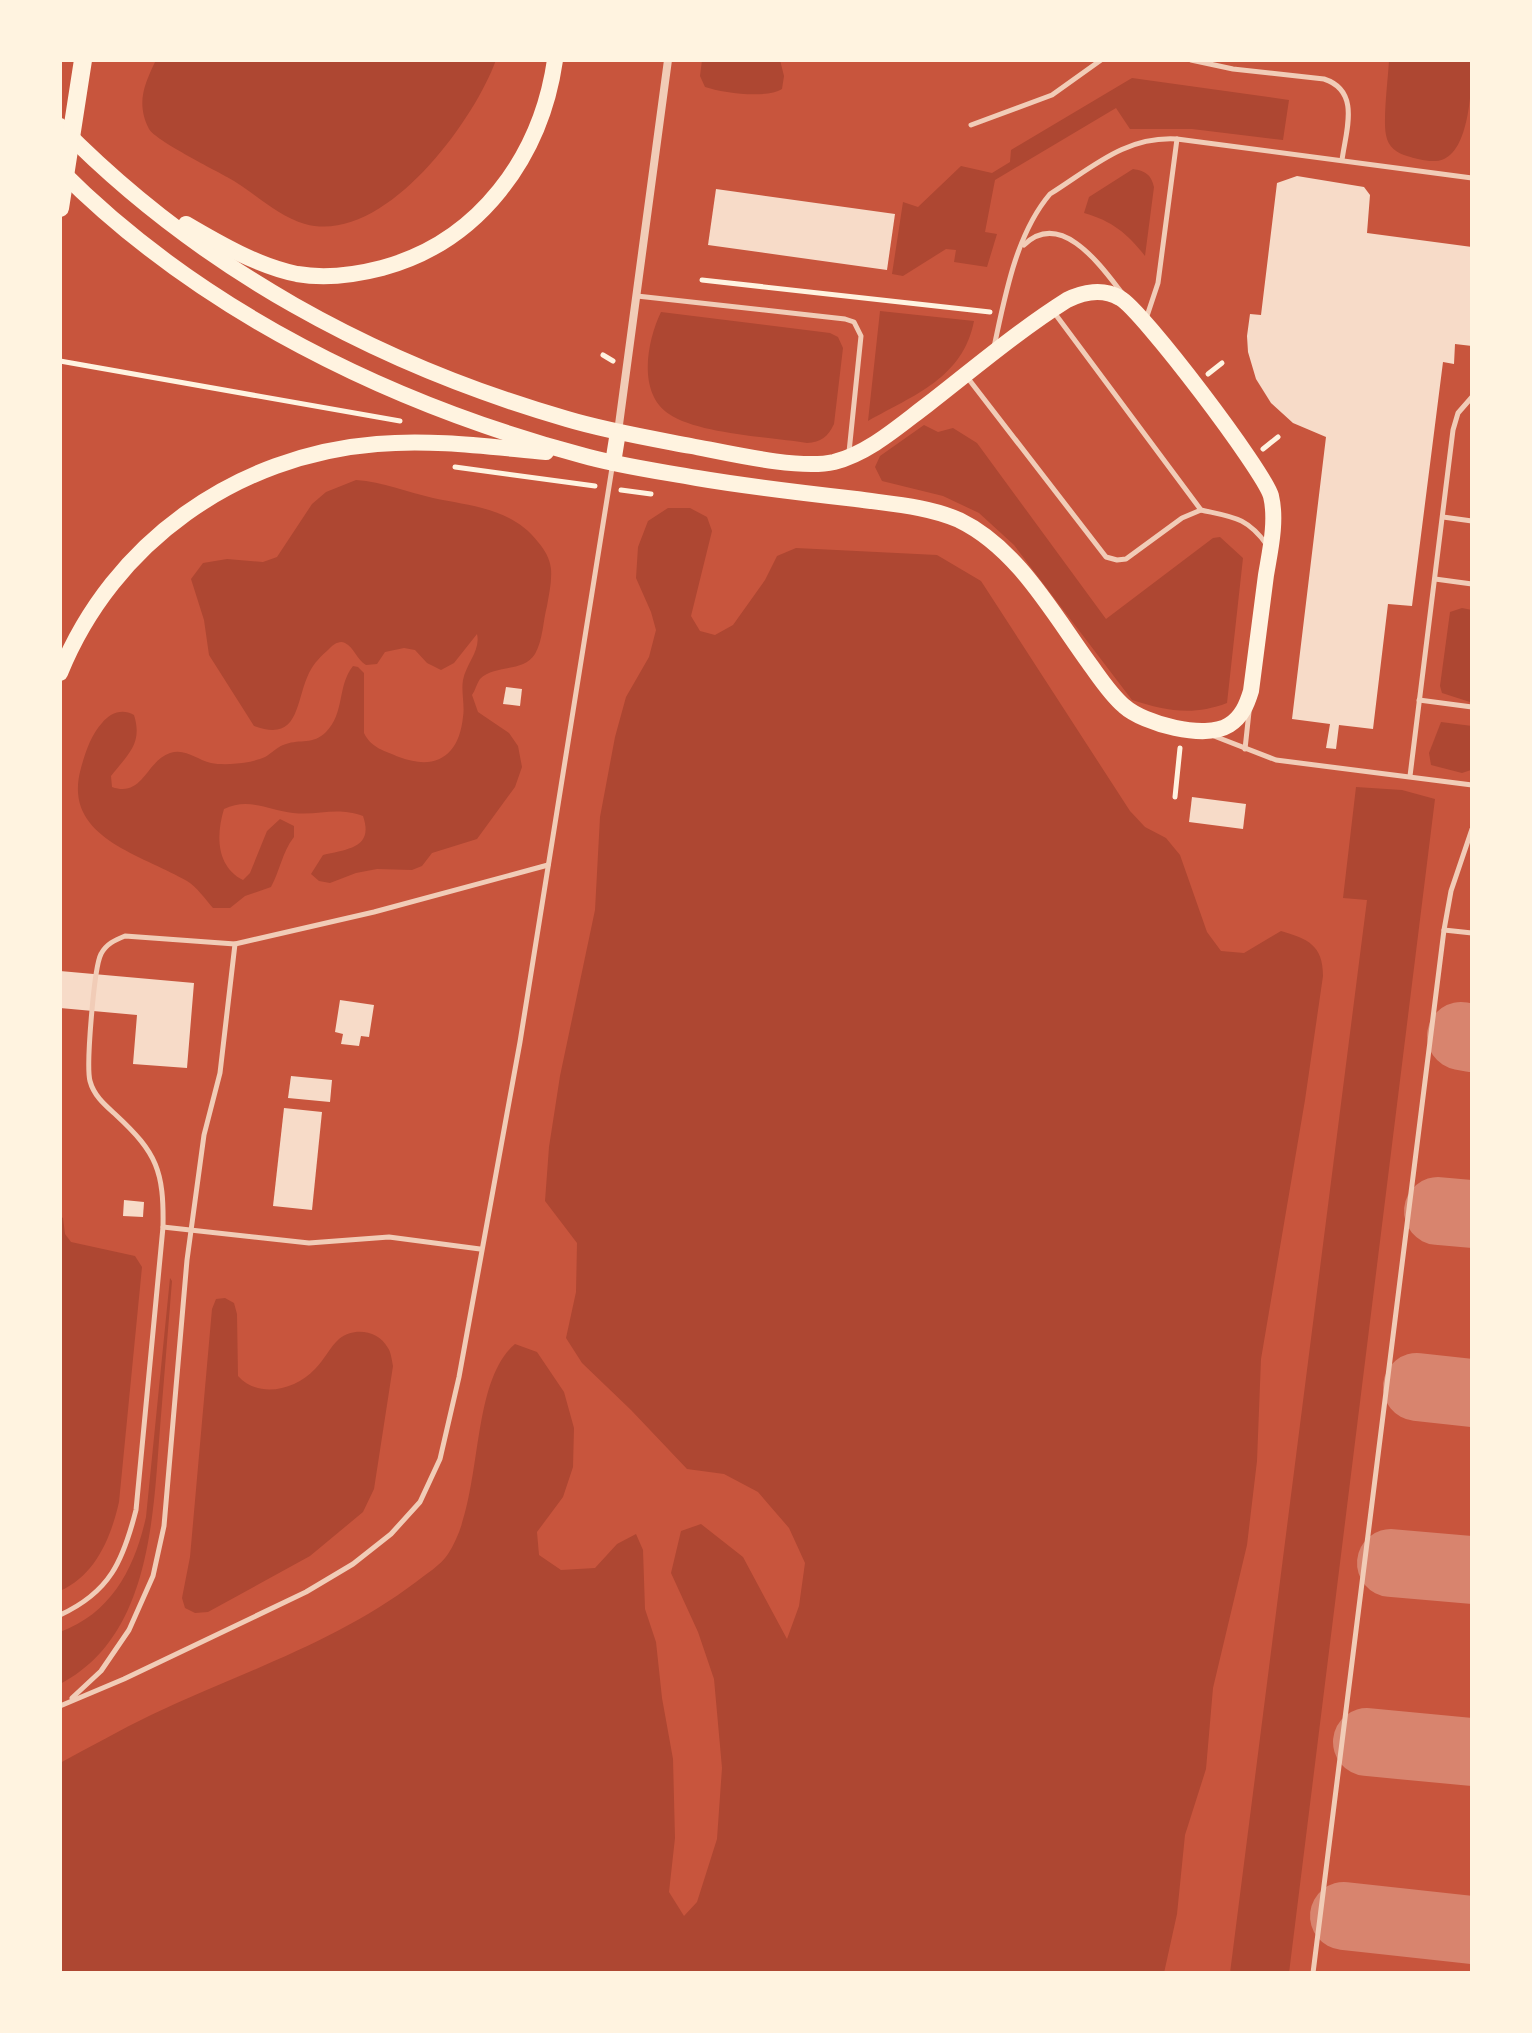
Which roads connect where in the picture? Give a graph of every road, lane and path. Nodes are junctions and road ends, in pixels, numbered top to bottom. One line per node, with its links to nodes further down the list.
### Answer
1 (85, 60): 13 (highway)
2 (555, 60): 12 (main road)
3 (668, 60): 15 (street)
4 (1101, 60): 6 (lane)
5 (1191, 60): 9 (lane)
6 (971, 125)
7 (60, 126): 12 (main road)
8 (1177, 139): 9 (lane); 14 (lane); 18 (lane)
9 (1342, 160): 11 (lane)
10 (60, 170): 23 (main road)
11 (1472, 178)
12 (126, 188): 22 (main road)
13 (60, 208)
14 (1021, 248): 16 (lane); 19 (lane)
15 (637, 296): 22 (street); 24 (lane)
16 (1132, 307): 17 (main road); 18 (main road)
17 (1052, 309): 19 (main road); 26 (lane)
18 (1145, 321): 29 (main road)
19 (992, 355): 20 (main road)
20 (966, 375): 24 (main road); 26 (lane)
21 (1472, 397): 27 (lane)
22 (618, 432): 24 (main road); 25 (main road)
23 (582, 456): 25 (main road); 32 (main road)
24 (848, 457)
25 (613, 463): 36 (main road); 41 (lane)
26 (1201, 510): 29 (lane)
27 (1443, 517): 28 (lane); 30 (lane)
28 (1472, 521)
29 (1270, 549): 33 (main road)
30 (1435, 579): 31 (lane); 34 (lane)
31 (1472, 584)
32 (60, 673)
33 (1251, 691): 36 (main road); 37 (lane)
34 (1419, 700): 35 (lane); 38 (lane)
35 (1472, 707)
36 (1198, 729): 37 (lane)
37 (1245, 749): 38 (lane)
38 (1410, 776): 39 (lane)
39 (1472, 785)
40 (1472, 829): 42 (lane)
41 (548, 865): 44 (lane); 47 (lane)
42 (1444, 930): 43 (lane); 50 (lane)
43 (1472, 933)
44 (235, 944): 45 (lane); 46 (lane)
45 (163, 1227): 46 (lane); 48 (lane)
46 (191, 1231): 47 (lane); 49 (lane)
47 (481, 1249): 49 (lane)
48 (60, 1615)
49 (63, 1704)
50 (1313, 1973)

